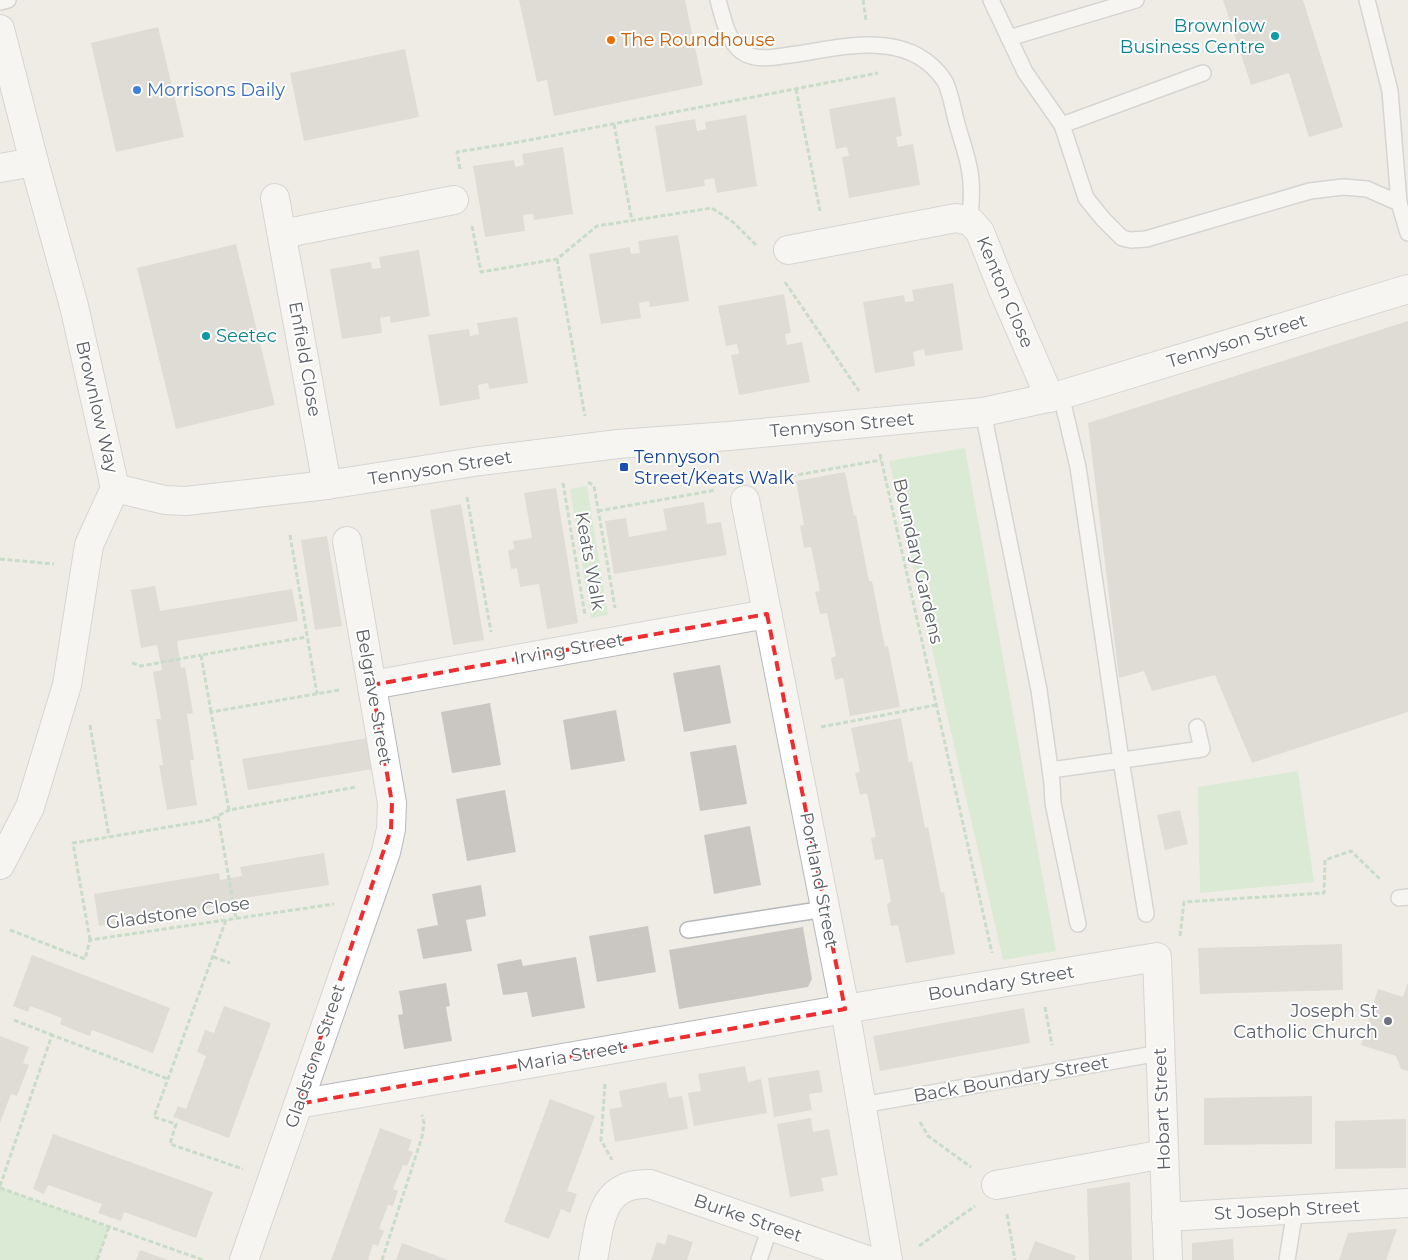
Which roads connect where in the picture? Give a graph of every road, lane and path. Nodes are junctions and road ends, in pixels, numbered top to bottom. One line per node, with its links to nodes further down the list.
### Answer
1 (8, 0): 6 (lane)
2 (718, 0): 20 (lane)
3 (991, 0): 8 (lane)
4 (1136, 0): 8 (lane)
5 (1367, 0): 18 (lane)
6 (0, 2)
7 (0, 29): 14 (street, Brownlow Way)
8 (1009, 38): 13 (lane)
9 (882, 72): 11 (path)
10 (1203, 73): 13 (lane)
11 (796, 89): 12 (path); 23 (path)
12 (614, 124): 17 (path); 19 (path)
13 (1062, 125): 18 (lane)
14 (34, 162): 15 (street); 35 (street, Brownlow Way)
15 (0, 168)
16 (275, 198): 22 (street, Enfield Close)
17 (460, 200): 22 (street); 25 (path)
18 (1399, 203): 21 (lane)
19 (632, 221): 24 (path); 25 (path)
20 (970, 221): 23 (street, Kenton Close); 28 (street, Kenton Close)
21 (1408, 233)
22 (282, 234): 34 (street, Enfield Close)
23 (826, 242): 24 (street, Kenton Close)
24 (775, 251)
25 (557, 259): 31 (path)
26 (785, 281): 30 (path)
27 (1408, 289): 28 (street, Tennyson Street)
28 (1056, 397): 29 (street, Tennyson Street); 56 (lane)
29 (983, 412): 30 (street, Tennyson Street); 57 (lane)
30 (877, 422): 31 (street, Tennyson Street); 52 (path, Boundary Gardens)
31 (590, 447): 34 (street, Tennyson Street)
32 (562, 480): 45 (path, Keats Walk)
33 (582, 480): 44 (path)
34 (327, 485): 35 (street, Tennyson Street)
35 (115, 488): 41 (street, Brownlow Way)
36 (467, 497): 47 (path)
37 (745, 500): 42 (street, Portland Street)
38 (290, 535): 43 (path)
39 (347, 541): 50 (street, Belgrave Street)
40 (0, 559): 41 (path)
41 (85, 568): 49 (street, Brownlow Way)
42 (767, 614): 44 (street, Irving Street); 55 (street, Portland Street)
43 (307, 637): 46 (path); 51 (path)
44 (620, 640): 45 (street, Irving Street)
45 (590, 646): 47 (street, Irving Street)
46 (201, 655): 48 (path); 53 (path)
47 (496, 662): 50 (street, Irving Street)
48 (132, 663)
49 (67, 685): 61 (path); 63 (street, Brownlow Way)
50 (372, 685): 51 (path); 58 (street, Belgrave Street)
51 (317, 694): 53 (path)
52 (936, 705): 55 (path); 78 (path, Boundary Gardens)
53 (211, 712): 59 (path)
54 (1197, 727): 56 (lane)
55 (790, 732): 66 (street, Portland Street)
56 (1121, 760): 57 (lane); 67 (lane)
57 (1051, 770): 70 (lane)
58 (388, 781): 59 (path); 62 (street, Belgrave Street)
59 (229, 810): 60 (path)
60 (218, 816): 61 (path); 68 (path)
61 (108, 837): 73 (path)
62 (386, 852): 65 (street, Gladstone Street)
63 (0, 865)
64 (1404, 898): 75 (path)
65 (369, 899): 68 (path, Gladstone Close); 88 (street, Gladstone Street)
66 (825, 909): 72 (lane); 79 (street, Portland Street)
67 (1146, 914)
68 (236, 919): 69 (path, Gladstone Close)
69 (226, 920): 73 (path, Gladstone Close); 74 (path)
70 (1078, 924)
71 (10, 930): 73 (path, Gladstone Close)
72 (688, 930)
73 (90, 940)
74 (213, 957): 76 (path); 85 (path)
75 (1157, 957): 77 (street, Boundary Street); 83 (street, Hobart Street)
76 (230, 963)
77 (1040, 976): 78 (street, Boundary Street); 84 (path)
78 (998, 983): 79 (street, Boundary Street)
79 (845, 1008): 82 (street, Maria Street); 89 (street, Portland Street)
80 (14, 1020): 81 (path)
81 (52, 1035): 85 (path); 94 (path)
82 (608, 1050): 86 (street, Maria Street); 93 (path)
83 (1160, 1053): 84 (lane, Back Boundary Street); 90 (street, Hobart Street)
84 (1056, 1072): 87 (lane, Back Boundary Street)
85 (168, 1079): 91 (path)
86 (418, 1083): 88 (street, Maria Street); 104 (path)
87 (906, 1098): 89 (lane, Back Boundary Street); 92 (path)
88 (298, 1104): 91 (street, Gladstone Street)
89 (862, 1105): 108 (street, Portland Street)
90 (1164, 1154): 92 (street); 97 (street, Hobart Street)
91 (272, 1178): 103 (street, Gladstone Street)
92 (999, 1185): 100 (path); 109 (path)
93 (627, 1186): 99 (street, Burke Street); 105 (street)
94 (0, 1187): 98 (path)
95 (1408, 1203): 96 (street, St Joseph Street)
96 (1294, 1210): 97 (street, St Joseph Street); 111 (lane)
97 (1166, 1217): 110 (street, Hobart Street)
98 (109, 1227): 101 (path); 102 (path)
99 (770, 1227): 106 (lane); 107 (street, Burke Street)
100 (916, 1249)
101 (97, 1260)
102 (203, 1260)
103 (244, 1260)
104 (382, 1260)
105 (594, 1260)
106 (760, 1260)
107 (867, 1260)
108 (888, 1260)
109 (1015, 1260)
110 (1168, 1260)
111 (1286, 1260)

